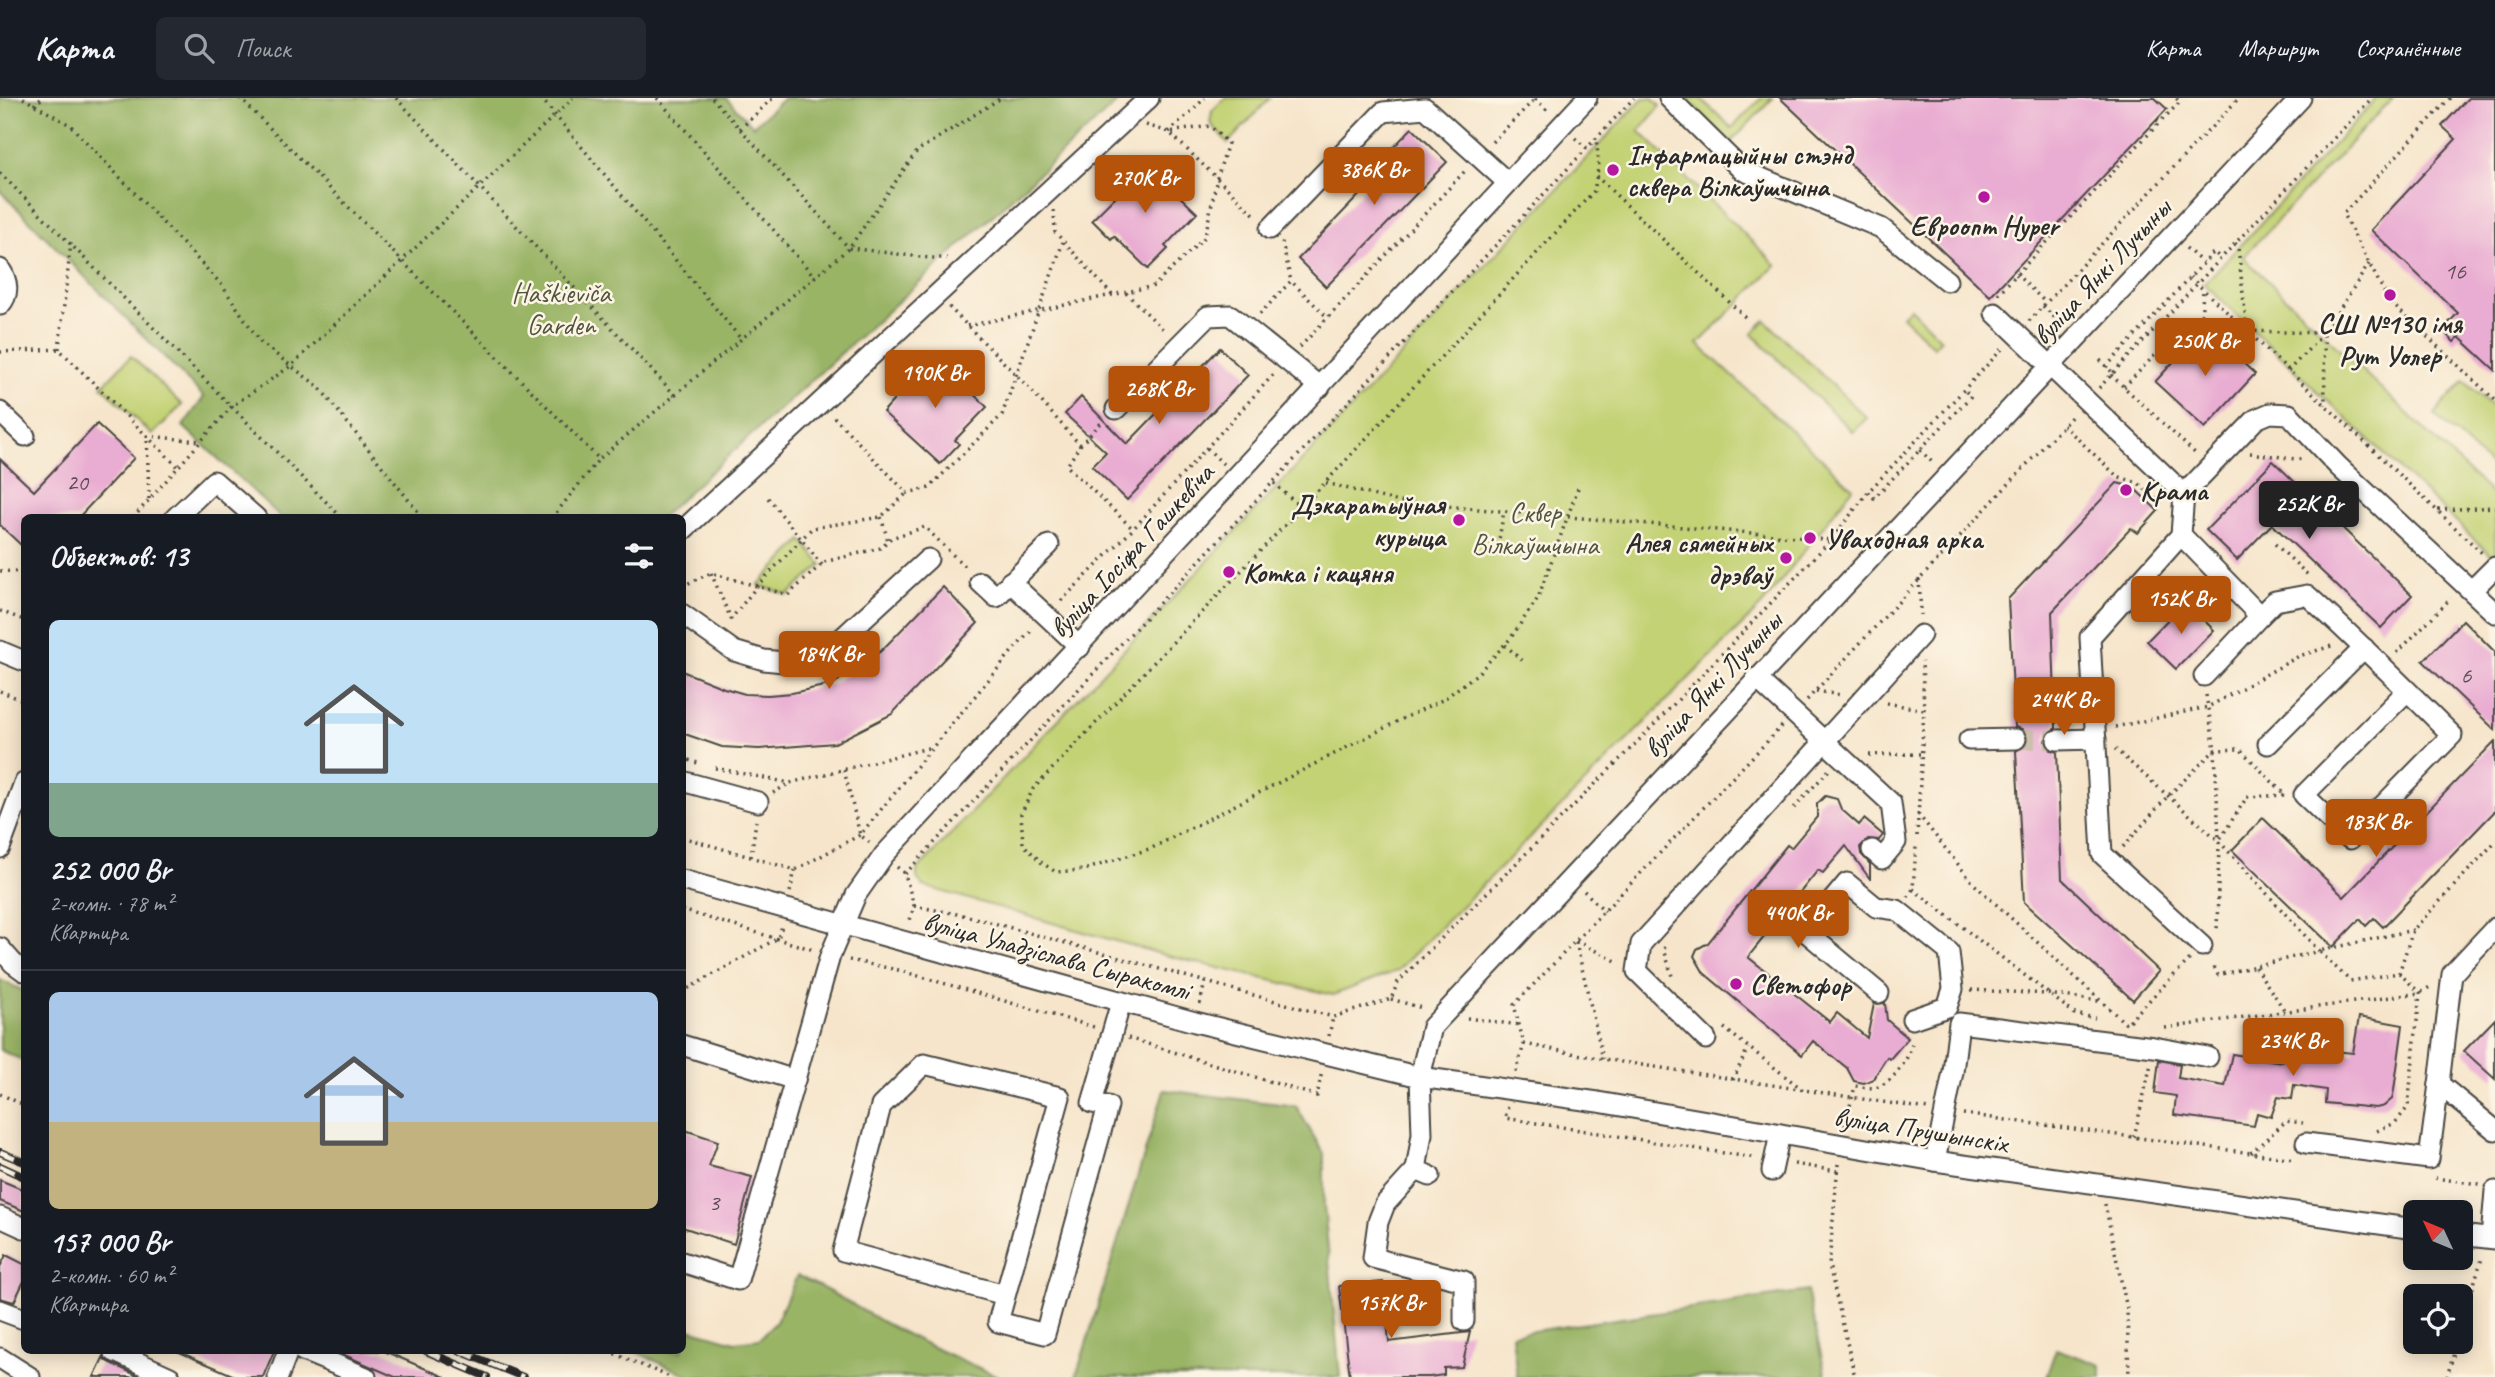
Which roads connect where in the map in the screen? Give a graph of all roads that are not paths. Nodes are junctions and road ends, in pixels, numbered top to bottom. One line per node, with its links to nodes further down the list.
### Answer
1 (1149, 98): 19 (street)
2 (1587, 98): 5 (street, вуліца Іосіфа Гашкевіча)
3 (1669, 98): 8 (street)
4 (2301, 98): 11 (street, вуліца Янкі Лучыны)
5 (1507, 183): 6 (street); 12 (street, вуліца Іосіфа Гашкевіча)
6 (1270, 229)
7 (0, 269): 9 (street)
8 (1947, 281)
9 (0, 305)
10 (1992, 308): 11 (street)
11 (2050, 366): 16 (street); 36 (street, вуліца Янкі Лучыны)
12 (1320, 387): 13 (street); 32 (street, вуліца Іосіфа Гашкевіча)
13 (1115, 409)
14 (0, 412): 15 (street)
15 (24, 436)
16 (2184, 494): 20 (street); 26 (street)
17 (179, 514): 18 (street)
18 (251, 514)
19 (686, 527)
20 (2181, 535): 28 (street); 38 (street)
21 (1049, 545): 25 (street)
22 (928, 559): 29 (street)
23 (2490, 561): 26 (street)
24 (981, 582): 25 (street)
25 (1010, 582): 32 (street)
26 (2472, 590): 27 (street)
27 (2495, 613)
28 (2260, 616): 31 (street); 35 (street)
29 (686, 617)
30 (1921, 635): 40 (street)
31 (2360, 644): 37 (street); 43 (street)
32 (1080, 647): 50 (street, вуліца Іосіфа Гашкевіча)
33 (0, 651): 34 (street)
34 (21, 660)
35 (2204, 676)
36 (1756, 678): 40 (street); 63 (street, вуліца Янкі Лучыны)
37 (2407, 691): 37 (street)
38 (2096, 735): 42 (street); 52 (street)
39 (2016, 739): 41 (street)
40 (1825, 740): 48 (street); 60 (street)
41 (1969, 740)
42 (2057, 740)
43 (2268, 744)
44 (686, 781): 46 (street)
45 (21, 791): 47 (street)
46 (758, 802)
47 (0, 848)
48 (1872, 850)
49 (686, 881): 50 (street, вуліца Уладзіслава Сыракомлі)
50 (843, 924): 57 (street, вуліца Уладзіслава Сыракомлі); 64 (street, вуліца Іосіфа Гашкевіча)
51 (2495, 928): 65 (street)
52 (2202, 946)
53 (0, 948): 54 (street)
54 (21, 969)
55 (1879, 993): 56 (street)
56 (1950, 998): 58 (street); 59 (street)
57 (1121, 1002): 63 (street, вуліца Уладзіслава Сыракомлі); 67 (street)
58 (1912, 1019)
59 (1959, 1023): 62 (street); 71 (street)
60 (1711, 1030)
61 (686, 1046): 64 (street)
62 (2208, 1057)
63 (1420, 1077): 69 (street, вуліца Прушынскіх); 83 (street, вуліца Янкі Лучыны)
64 (796, 1080): 79 (street, вуліца Іосіфа Гашкевіча)
65 (2440, 1083): 68 (street); 70 (street)
66 (1060, 1097): 67 (street); 80 (street); 80 (street)
67 (1092, 1103): 80 (street)
68 (2495, 1129)
69 (1780, 1134): 71 (street, вуліца Прушынскіх); 72 (street)
70 (2306, 1143)
71 (1935, 1161): 76 (street, вуліца Прушынскіх)
72 (1773, 1166)
73 (2495, 1191): 78 (street)
74 (0, 1217): 75 (street)
75 (21, 1227)
76 (2403, 1228)
77 (2473, 1236): 78 (street)
78 (2493, 1238)
79 (686, 1263)
80 (1004, 1295)
81 (0, 1310): 82 (street)
82 (21, 1318)
83 (1464, 1321)
84 (120, 1354): 89 (street)
85 (287, 1354): 90 (street)
86 (310, 1354): 91 (street)
87 (0, 1358): 88 (street)
88 (30, 1377)
89 (170, 1377)
90 (278, 1377)
91 (366, 1377)

